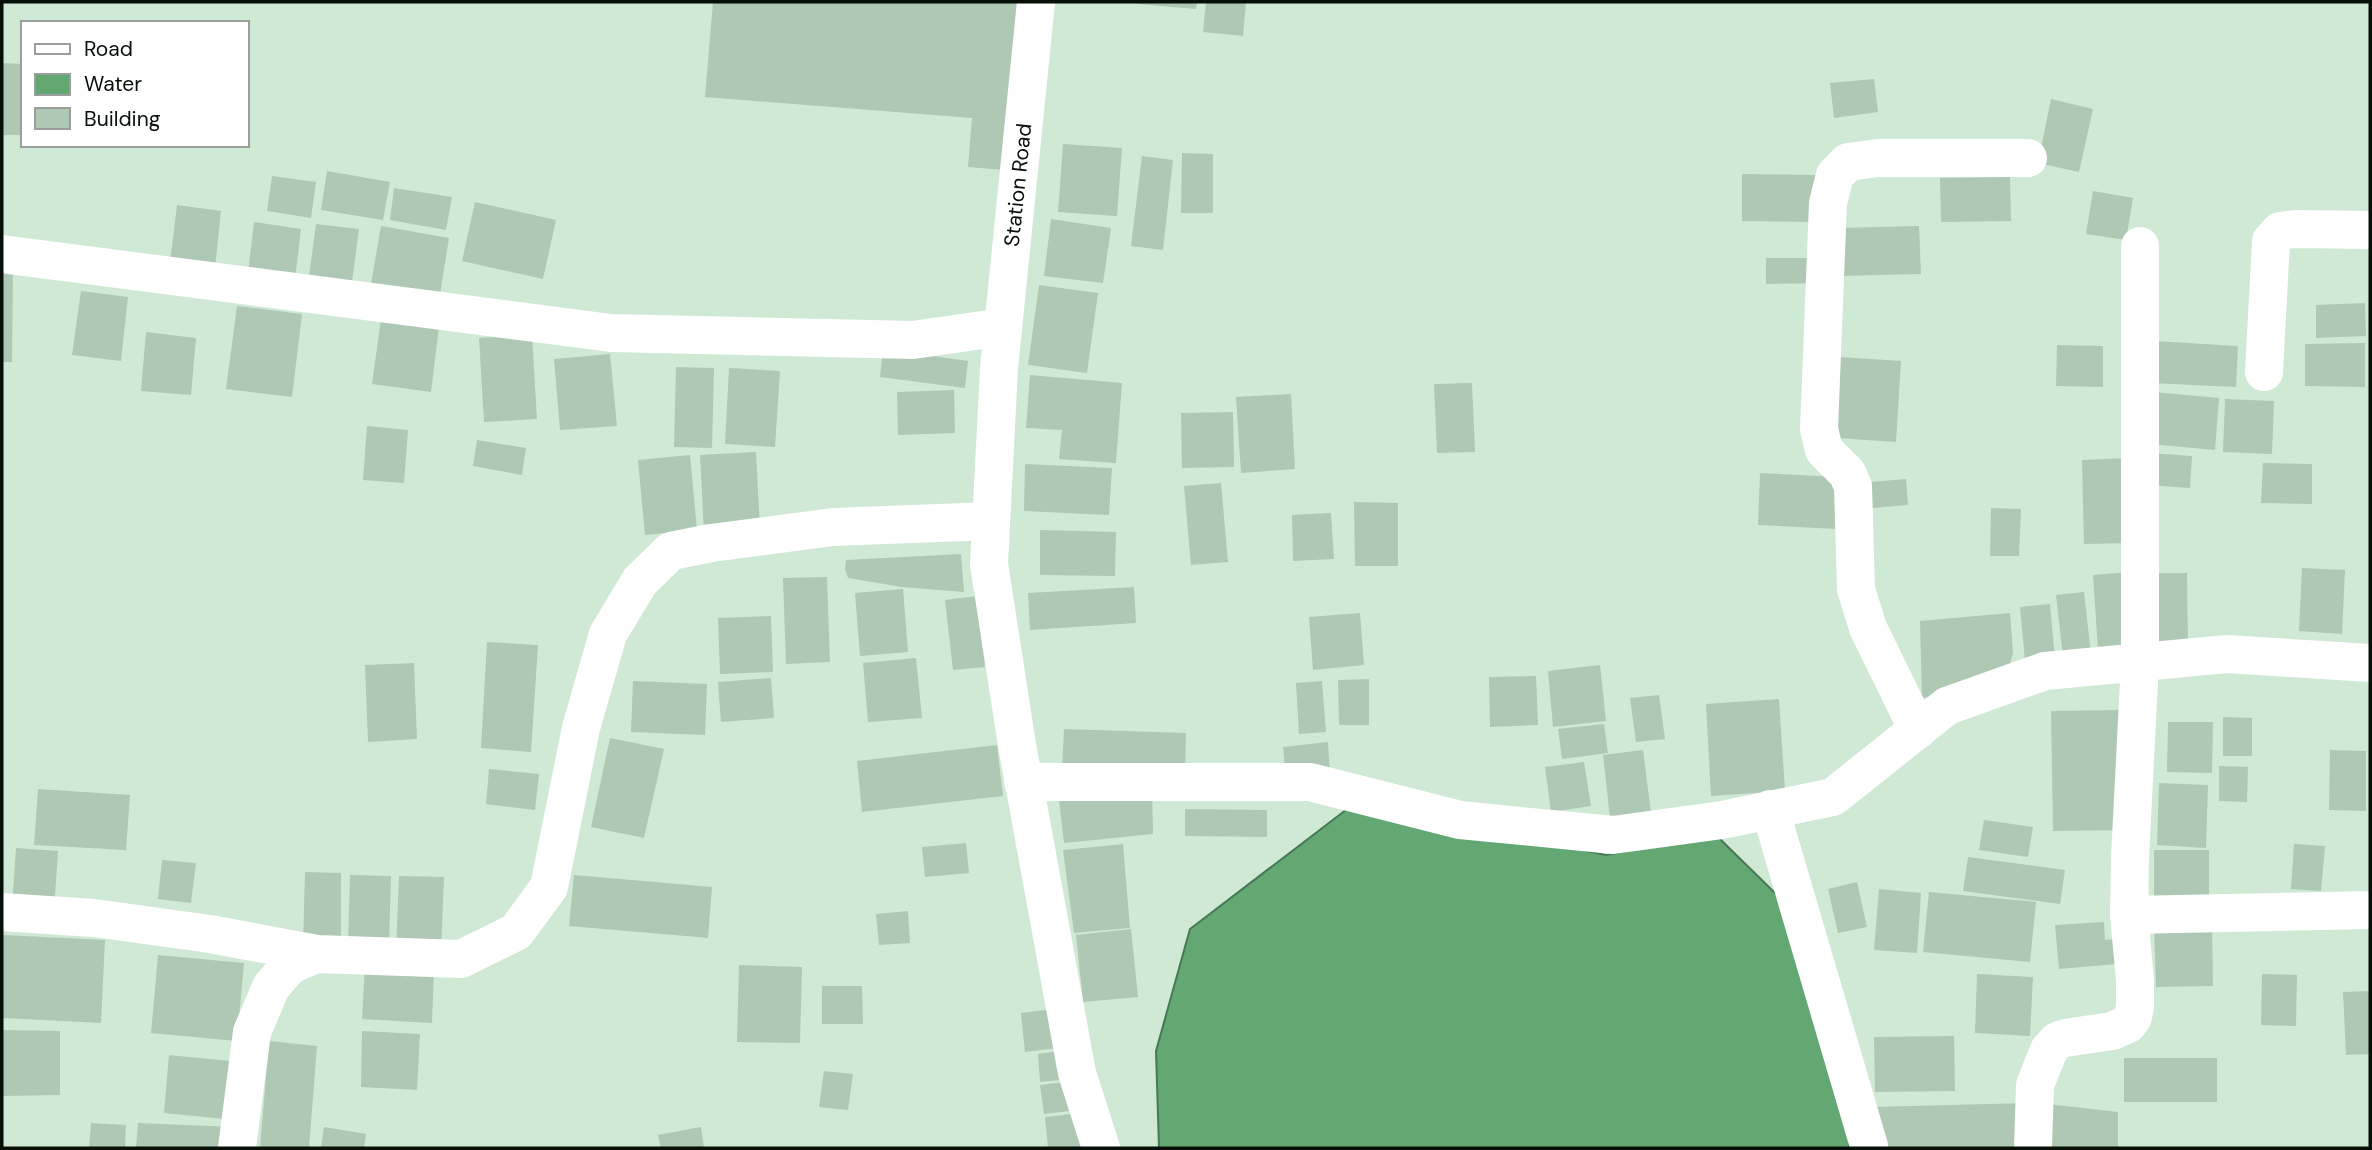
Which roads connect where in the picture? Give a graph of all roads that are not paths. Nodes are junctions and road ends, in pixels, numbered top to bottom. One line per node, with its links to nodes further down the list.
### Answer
1 (1036, 2): 6 (street, Station Road)
2 (2028, 158): 11 (street)
3 (2370, 230): 7 (street)
4 (2140, 246): 9 (street)
5 (2, 254): 6 (street)
6 (1003, 327): 8 (street, Station Road)
7 (2264, 372)
8 (991, 521): 12 (street, Station Road); 17 (street)
9 (2140, 662): 10 (street); 11 (street); 16 (street)
10 (2370, 663)
11 (1918, 730): 13 (street)
12 (1023, 782): 13 (street); 20 (street, Station Road)
13 (1770, 809): 18 (street)
14 (2370, 910): 16 (street)
15 (2, 912): 17 (street)
16 (2129, 915): 21 (street)
17 (317, 954): 19 (street)
18 (1869, 1146)
19 (237, 1148)
20 (1101, 1148)
21 (2033, 1148)

